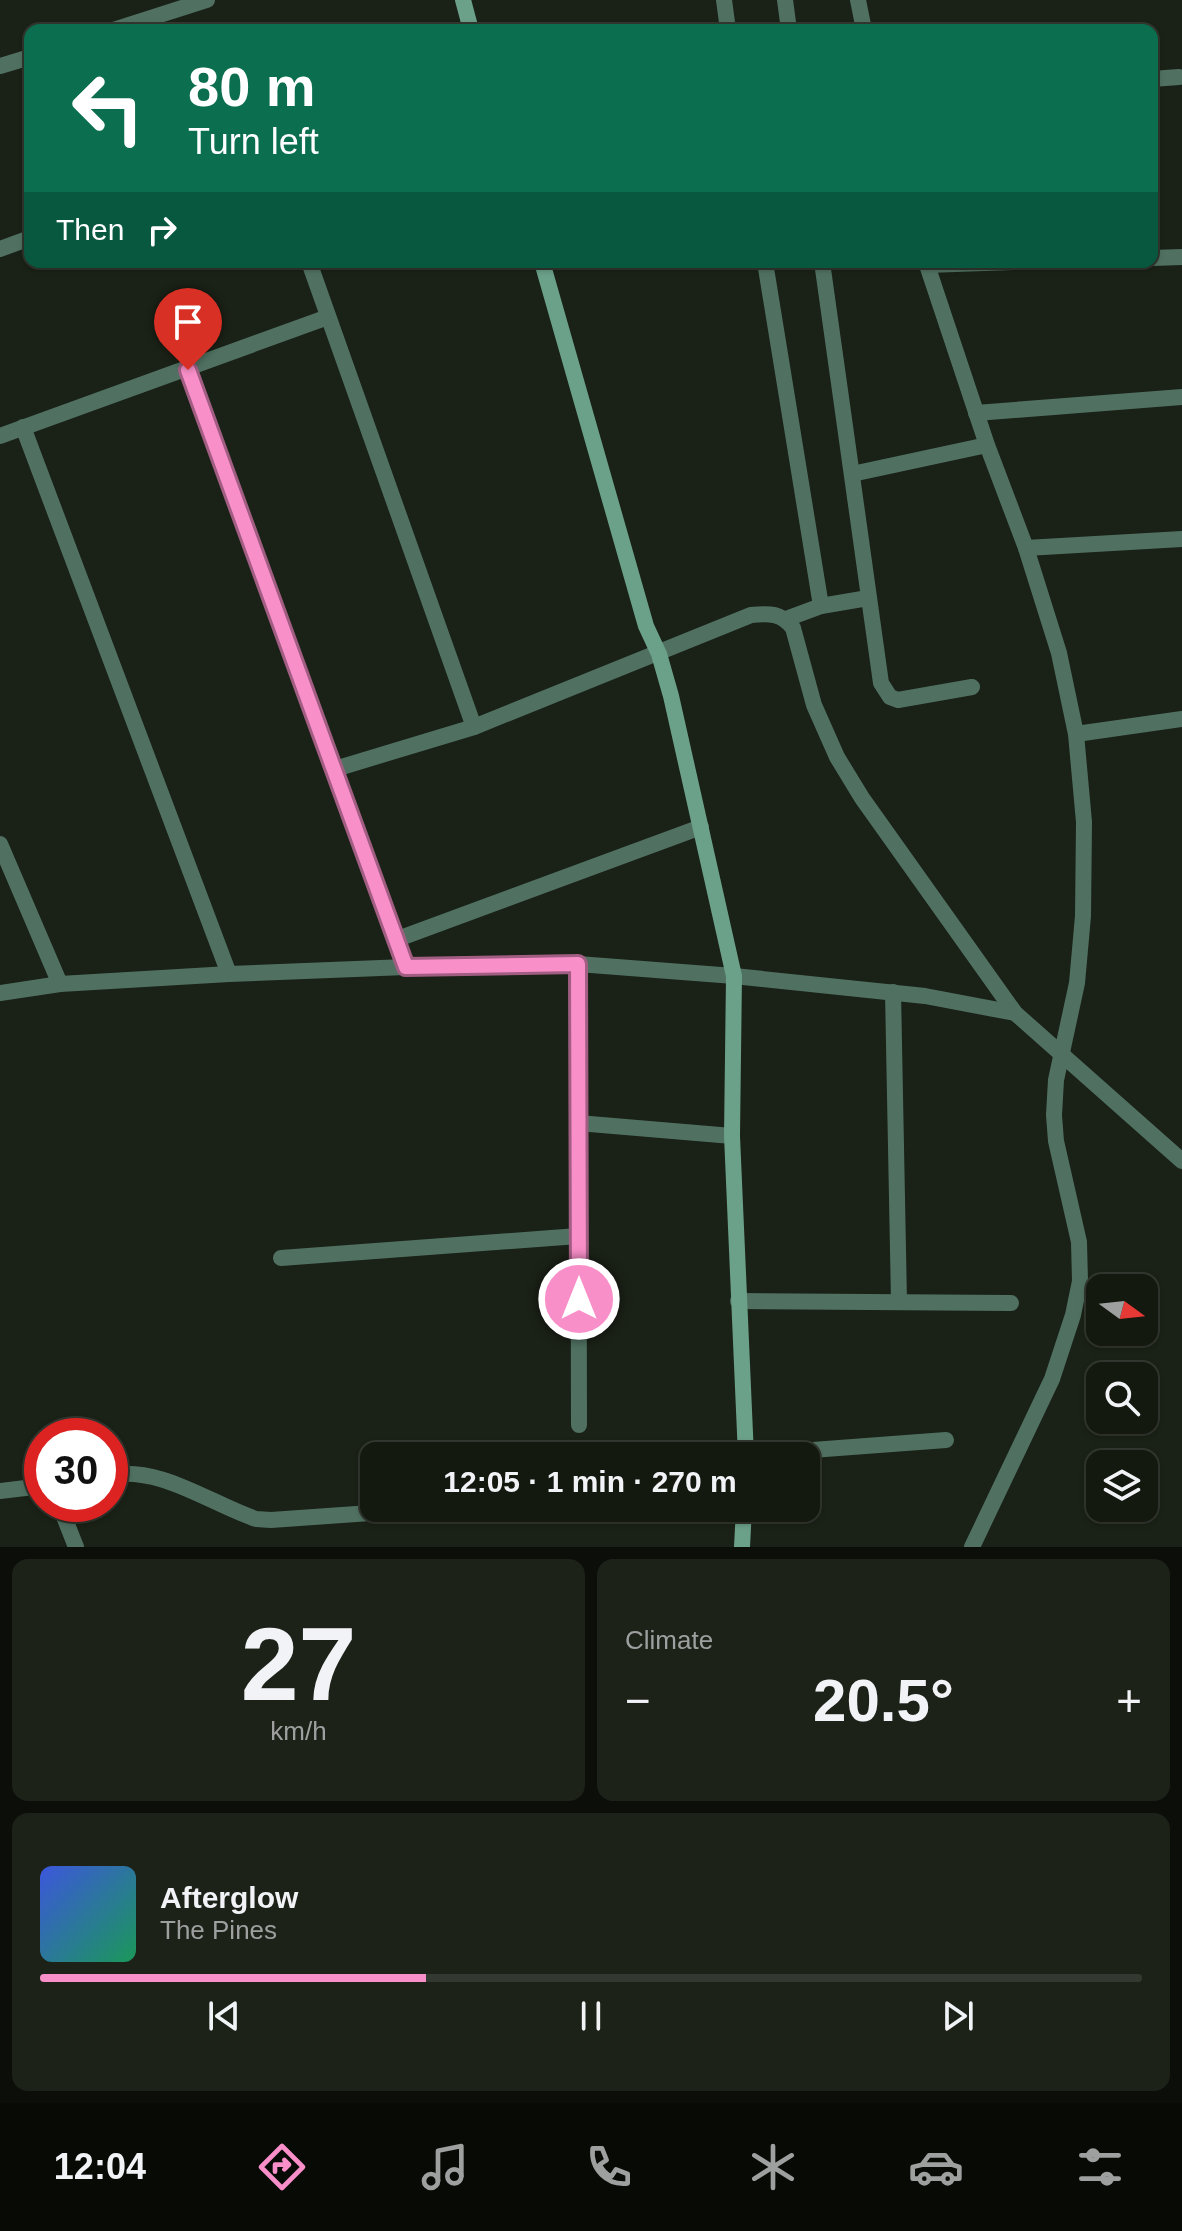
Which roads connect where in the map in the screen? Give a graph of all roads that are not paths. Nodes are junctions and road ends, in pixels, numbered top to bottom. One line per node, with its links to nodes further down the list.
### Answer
1 (207, 0): 6 (street)
2 (463, 0): 7 (street)
3 (724, 0): 8 (street)
4 (785, 0): 9 (street)
5 (858, 0): 10 (street)
6 (132, 24)
7 (469, 24)
8 (727, 24)
9 (788, 24)
10 (863, 24)
11 (24, 59): 12 (street)
12 (0, 66)
13 (1179, 77): 14 (street)
14 (1158, 79)
15 (24, 240): 16 (street)
16 (0, 249)
17 (1182, 257): 18 (street)
18 (1158, 258)
19 (311, 268): 24 (street)
20 (544, 268): 37 (street)
21 (766, 268): 35 (street)
22 (823, 268): 31 (street)
23 (929, 268): 27 (street)
24 (328, 317): 25 (street); 40 (street)
25 (188, 370): 28 (street); 42 (street)
26 (1182, 397): 27 (street)
27 (976, 413): 30 (street)
28 (23, 427): 29 (street); 48 (street)
29 (0, 436)
30 (987, 445): 31 (street); 33 (street)
31 (852, 474): 34 (street)
32 (1182, 539): 33 (street)
33 (1026, 548): 41 (street)
34 (868, 598): 35 (street); 38 (street)
35 (821, 606): 36 (street)
36 (786, 619): 37 (street); 53 (street)
37 (659, 654): 40 (street); 43 (street)
38 (972, 687)
39 (1182, 719): 41 (street)
40 (474, 727): 42 (street)
41 (1076, 734): 54 (street)
42 (335, 769): 45 (street)
43 (701, 827): 45 (street); 49 (street)
44 (0, 844): 50 (street)
45 (395, 940): 47 (street)
46 (578, 964): 47 (street); 49 (street); 55 (street)
47 (406, 967): 48 (street)
48 (229, 974): 50 (street)
49 (734, 976): 51 (street); 56 (street)
50 (60, 984): 52 (street)
51 (893, 992): 53 (street); 61 (street)
52 (0, 993)
53 (1015, 1013): 54 (street)
54 (1062, 1055): 57 (street); 75 (street)
55 (578, 1123): 56 (street); 58 (street)
56 (732, 1136): 60 (street)
57 (1182, 1161)
58 (578, 1236): 59 (street); 63 (street)
59 (281, 1258)
60 (738, 1301): 61 (street); 65 (street)
61 (899, 1302): 62 (street)
62 (1011, 1303)
63 (579, 1425)
64 (946, 1440): 66 (street)
65 (745, 1442)
66 (820, 1450)
67 (128, 1472): 70 (street)
68 (24, 1488): 69 (street)
69 (0, 1491)
70 (360, 1514)
71 (66, 1522): 73 (street)
72 (743, 1522): 74 (street)
73 (76, 1547)
74 (742, 1547)
75 (972, 1547)

